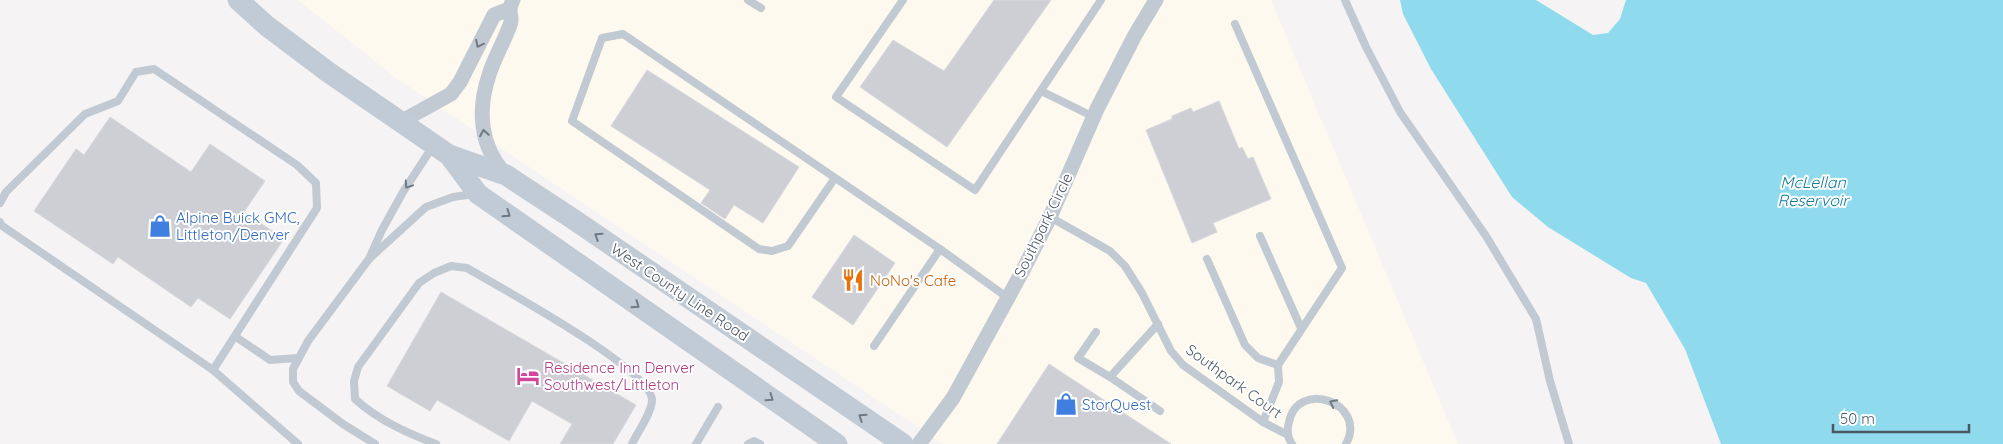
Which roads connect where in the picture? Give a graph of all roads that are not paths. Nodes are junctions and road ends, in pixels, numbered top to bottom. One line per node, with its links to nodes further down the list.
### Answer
1 (238, 0): 12 (main road, West County Line Road)
2 (748, 0): 8 (lane)
3 (903, 0): 10 (lane)
4 (1101, 0): 10 (lane)
5 (1156, 0): 11 (street, Southpark Circle)
6 (1345, 0): 50 (lane)
7 (511, 5): 12 (street, one-way to 12); 14 (street, one-way to 7)
8 (761, 8)
9 (1235, 24): 26 (lane)
10 (1041, 91): 11 (lane)
11 (1094, 117): 18 (street, Southpark Circle)
12 (402, 121): 13 (main road, West County Line Road)
13 (442, 150): 14 (main road, West County Line Road); 16 (main road, West County Line Road); 23 (lane, one-way to 23)
14 (506, 175): 46 (main road, West County Line Road, one-way to 14)
15 (835, 178): 15 (lane); 21 (lane)
16 (478, 194): 23 (lane); 45 (main road, West County Line Road, one-way to 45)
17 (0, 204): 28 (lane)
18 (1050, 217): 24 (street, Southpark Circle); 25 (lane, Southpark Court)
19 (0, 222): 32 (lane)
20 (1260, 236): 26 (lane)
21 (940, 249): 24 (lane); 29 (lane)
22 (1207, 259): 31 (lane)
23 (369, 260): 30 (lane)
24 (1008, 298): 47 (street, Southpark Circle)
25 (1158, 324): 33 (lane); 36 (lane, Southpark Court)
26 (1302, 328): 31 (lane)
27 (1096, 332): 33 (lane)
28 (236, 337): 30 (lane); 32 (lane)
29 (874, 346)
30 (298, 358): 39 (lane)
31 (1278, 365): 36 (lane)
32 (213, 370): 38 (lane)
33 (1110, 377): 35 (lane)
34 (718, 407): 42 (lane)
35 (1160, 411)
36 (1263, 422): 37 (lane, Southpark Court)
37 (1288, 435): 48 (lane); 49 (lane, one-way to 37)
38 (298, 444)
39 (376, 444)
40 (436, 444): 41 (lane)
41 (632, 444)
42 (696, 444)
43 (748, 444): 44 (lane)
44 (760, 444)
45 (837, 444)
46 (903, 444)
47 (919, 444)
48 (1292, 444)
49 (1346, 444)
50 (1569, 444)

